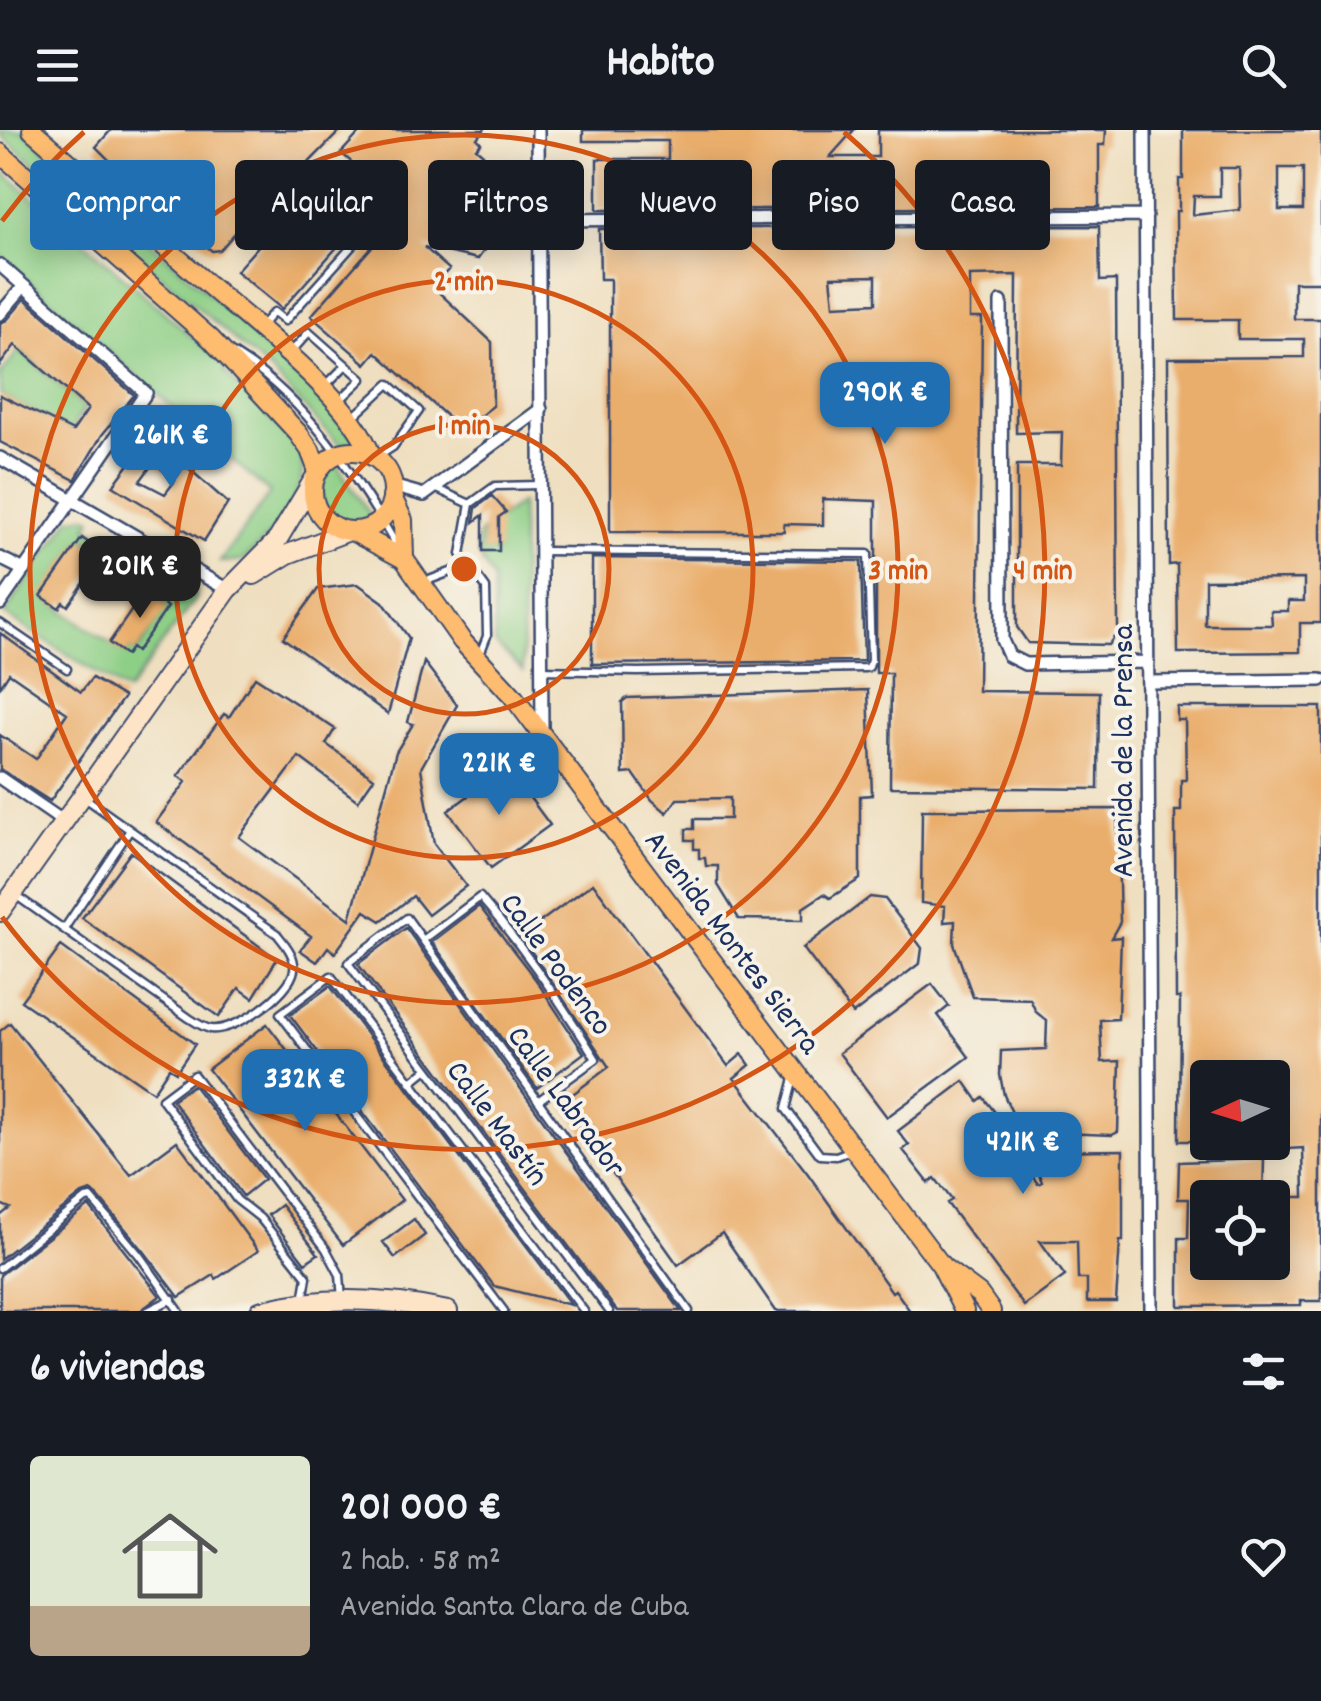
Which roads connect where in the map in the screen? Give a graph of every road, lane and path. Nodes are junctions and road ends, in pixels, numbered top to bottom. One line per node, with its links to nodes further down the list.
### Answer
1 (32, 130): 14 (main road)
2 (538, 130): 5 (street)
3 (1145, 130): 6 (street, Avenida de la Prensa)
4 (0, 153): 15 (main road, Avenida Montes Sierra)
5 (538, 160)
6 (1146, 216): 7 (street); 43 (street, Avenida de la Prensa)
7 (584, 220)
8 (349, 250): 14 (lane)
9 (539, 250): 20 (street)
10 (0, 265): 11 (street)
11 (24, 286): 13 (street); 29 (street)
12 (1001, 302): 43 (street)
13 (0, 314)
14 (259, 329): 16 (main road)
15 (211, 339): 22 (lane, Avenida Montes Sierra); 25 (main road, Avenida Montes Sierra)
16 (288, 356): 17 (lane); 18 (main road)
17 (346, 365): 18 (lane); 19 (lane)
18 (322, 389): 19 (main road)
19 (336, 404): 21 (main road)
20 (541, 409): 26 (street); 28 (street)
21 (350, 420): 23 (main road); 23 (lane)
22 (338, 454): 23 (main road); 25 (main road); 31 (lane, Avenida Montes Sierra)
23 (373, 456): 27 (main road, Avenida Montes Sierra)
24 (0, 458): 29 (street)
25 (316, 475): 32 (main road, Avenida Montes Sierra); 39 (street)
26 (541, 485): 30 (lane); 33 (street)
27 (392, 491): 28 (street); 31 (main road); 35 (main road, Avenida Montes Sierra)
28 (429, 491): 30 (lane)
29 (72, 500): 37 (street); 39 (street)
30 (470, 504): 36 (lane)
31 (381, 519): 32 (main road); 35 (lane, Avenida Montes Sierra)
32 (350, 531): 35 (main road, Avenida Montes Sierra); 39 (street)
33 (540, 551): 45 (street); 45 (lane)
34 (0, 558): 37 (street)
35 (404, 559): 38 (main road, Avenida Montes Sierra)
36 (469, 565): 38 (lane); 42 (lane)
37 (24, 570): 40 (street)
38 (420, 584): 42 (main road, Avenida Montes Sierra)
39 (228, 590): 50 (street)
40 (0, 604)
41 (0, 622): 44 (lane)
42 (478, 660): 48 (main road, Avenida Montes Sierra)
43 (1148, 662): 47 (street, Avenida de la Prensa)
44 (67, 669)
45 (540, 670): 48 (street)
46 (1321, 680): 47 (street)
47 (1148, 682): 78 (street, Avenida de la Prensa)
48 (542, 735): 59 (main road, Avenida Montes Sierra)
49 (0, 778): 51 (street)
50 (82, 796): 51 (street); 52 (lane)
51 (64, 822): 53 (street)
52 (130, 830): 55 (lane); 55 (lane)
53 (13, 893): 54 (street); 55 (lane)
54 (0, 912)
55 (64, 928)
56 (423, 940): 57 (lane, Calle Labrador); 61 (lane, Calle Labrador); 61 (lane, Calle Podenco)
57 (348, 964): 58 (lane, Calle Mastín)
58 (427, 1069): 60 (lane); 74 (lane, Calle Mastín)
59 (796, 1072): 62 (main road, Avenida Montes Sierra); 62 (lane)
60 (411, 1082): 72 (lane, Calle Mastín); 73 (lane, Calle Mastín)
61 (538, 1101): 75 (lane, Calle Labrador)
62 (854, 1150): 63 (main road, Avenida Montes Sierra)
63 (942, 1265): 76 (main road, Avenida Montes Sierra); 77 (main road, Avenida Montes Sierra)
64 (0, 1268): 65 (lane)
65 (172, 1299): 68 (lane); 69 (lane)
66 (342, 1300): 67 (street); 67 (lane); 71 (street)
67 (302, 1303): 70 (street)
68 (148, 1311)
69 (179, 1311)
70 (260, 1311)
71 (448, 1311)
72 (504, 1311)
73 (584, 1311)
74 (610, 1311)
75 (689, 1311)
76 (964, 1311)
77 (991, 1311)
78 (1152, 1311)

